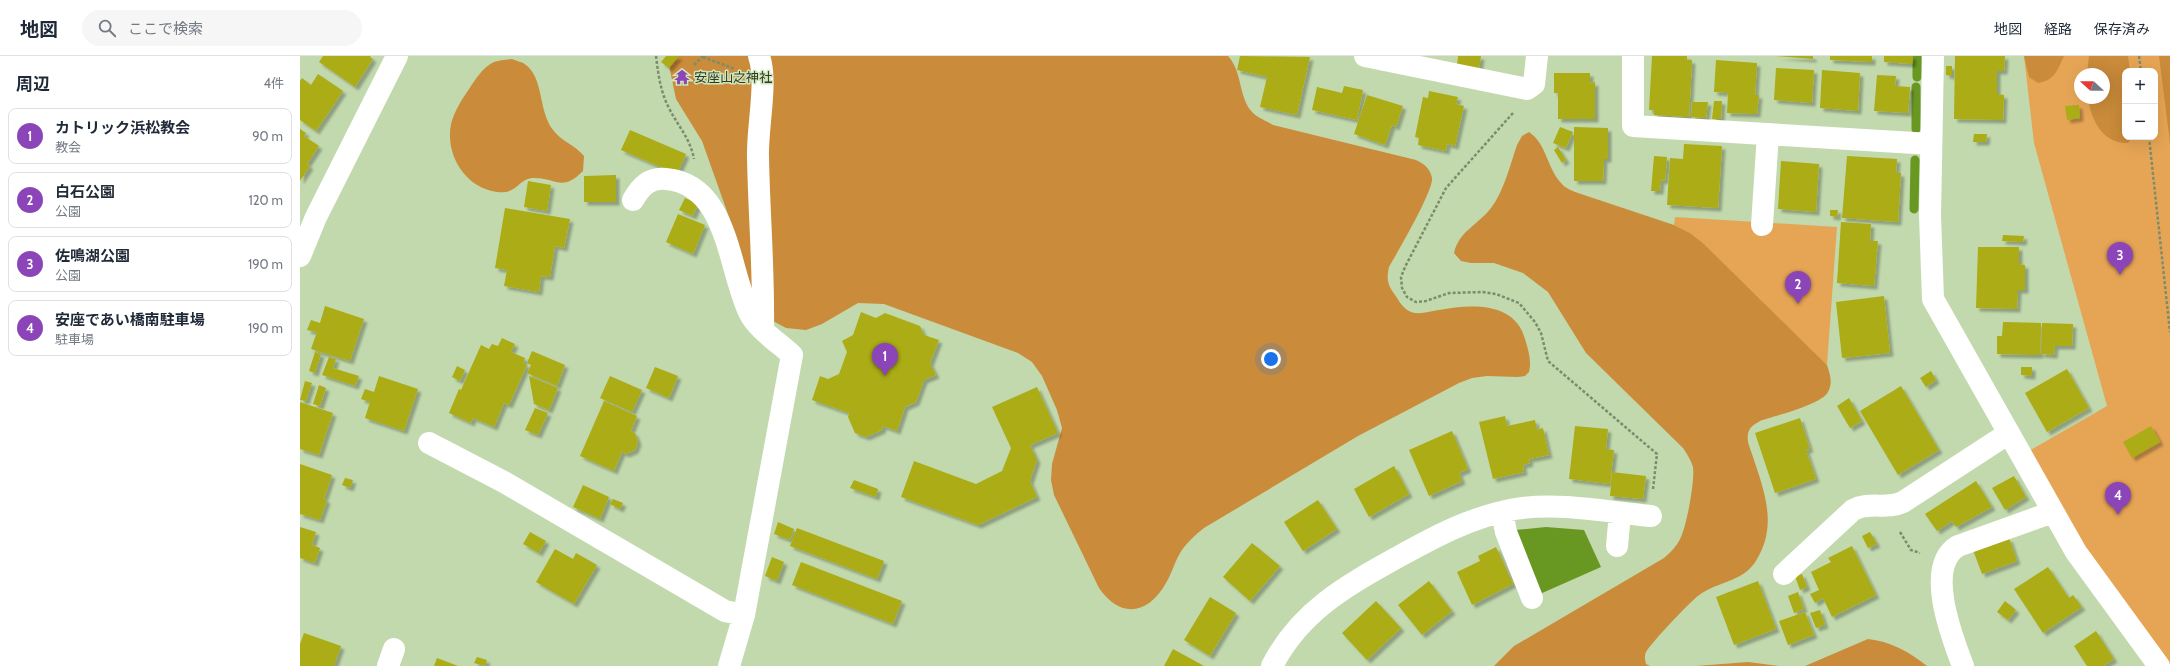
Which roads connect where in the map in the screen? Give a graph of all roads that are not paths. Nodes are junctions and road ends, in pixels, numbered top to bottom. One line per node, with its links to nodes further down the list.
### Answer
1 (397, 56): 11 (street)
2 (759, 56): 12 (street)
3 (1366, 56): 4 (street)
4 (1537, 56)
5 (1633, 56): 7 (street)
6 (1933, 56): 8 (street)
7 (1768, 134): 8 (street); 10 (street)
8 (1931, 144): 13 (street)
9 (633, 200): 12 (street)
10 (1762, 225)
11 (300, 256)
12 (763, 328): 22 (street)
13 (2009, 433): 16 (street); 20 (street)
14 (429, 443): 22 (street)
15 (1502, 512): 17 (street); 21 (street); 24 (street)
16 (2054, 512): 25 (street); 26 (street)
17 (1620, 513): 18 (street); 19 (street)
18 (1651, 516)
19 (1617, 546)
20 (1784, 574)
21 (1532, 598)
22 (744, 615): 23 (street)
23 (728, 666)
24 (1272, 666)
25 (1963, 666)
26 (2159, 666)

